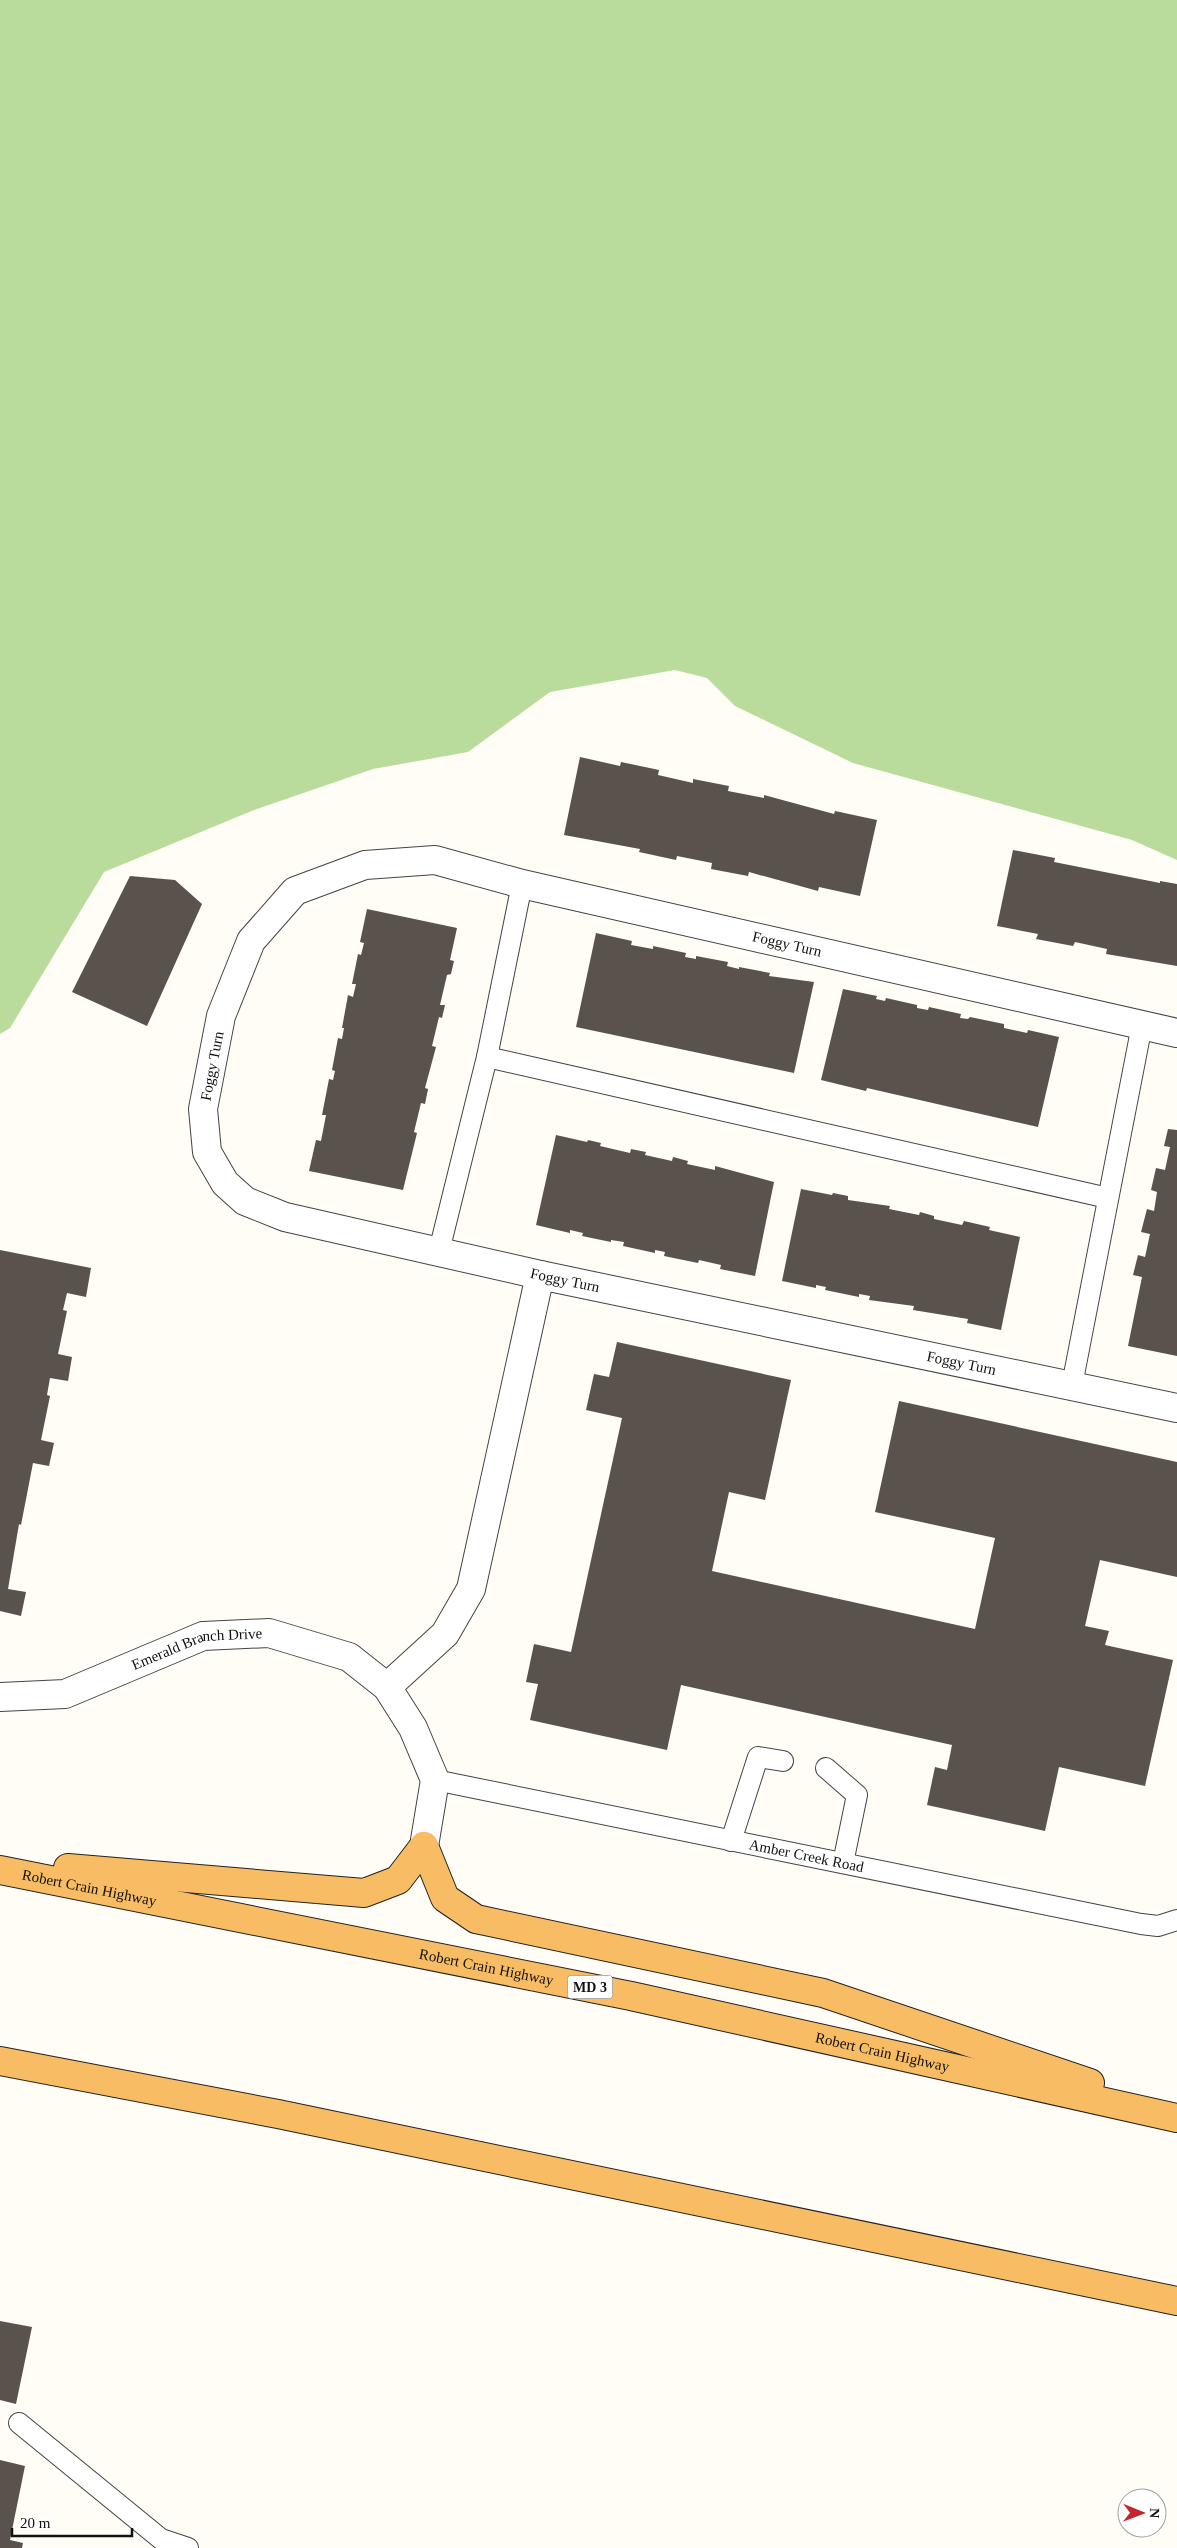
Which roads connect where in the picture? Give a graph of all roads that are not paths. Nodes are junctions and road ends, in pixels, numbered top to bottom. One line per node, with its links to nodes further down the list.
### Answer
1 (522, 884): 2 (street, Foggy Turn); 4 (lane); 6 (street, Foggy Turn)
2 (1142, 1025): 3 (street, Foggy Turn); 5 (lane)
3 (1177, 1033)
4 (487, 1056): 5 (lane); 6 (lane)
5 (1108, 1198): 8 (lane)
6 (439, 1251): 7 (street, Foggy Turn)
7 (540, 1275): 8 (street, Foggy Turn); 10 (street)
8 (1072, 1385): 9 (street, Foggy Turn)
9 (1177, 1408)
10 (386, 1687): 11 (street, Emerald Branch Drive); 14 (street, Emerald Branch Drive)
11 (0, 1697)
12 (783, 1761): 15 (lane)
13 (826, 1768): 18 (lane)
14 (435, 1780): 15 (lane, Amber Creek Road); 16 (street)
15 (732, 1841): 18 (lane, Amber Creek Road)
16 (424, 1846): 17 (highway); 22 (highway)
17 (0, 1862)
18 (843, 1863): 20 (lane, Amber Creek Road)
19 (0, 1870): 23 (highway, Robert Crain Highway / MD 3)
20 (1177, 1920)
21 (0, 2061): 24 (highway)
22 (1177, 2113)
23 (1177, 2118)
24 (1177, 2301)
25 (20, 2423): 26 (lane)
26 (188, 2548)

